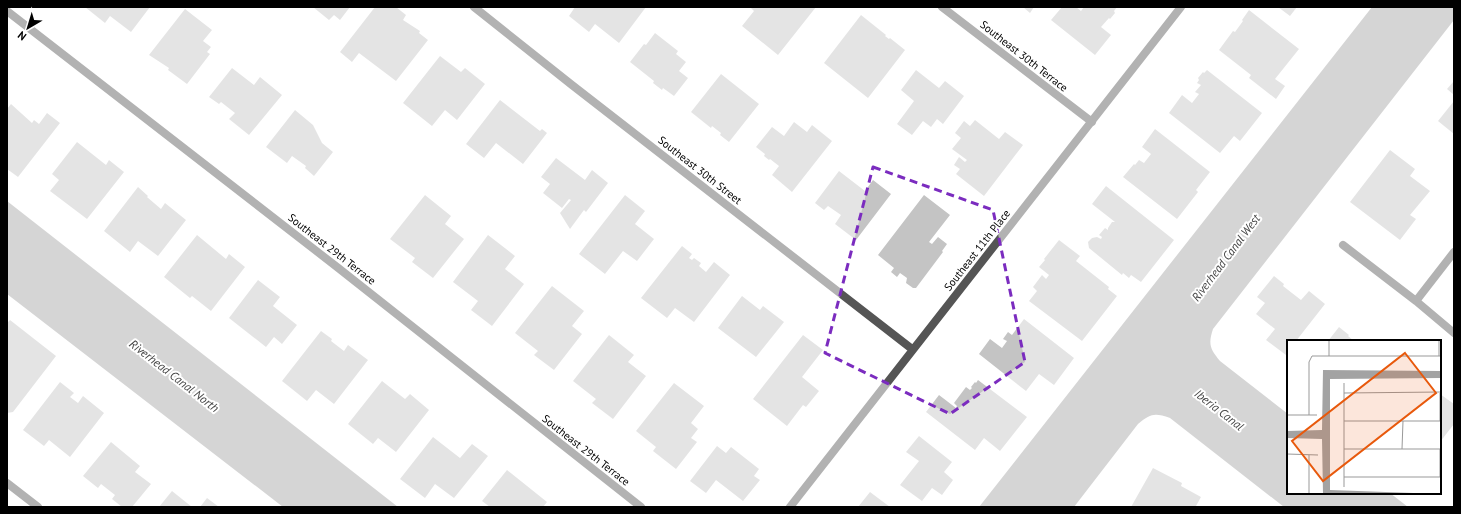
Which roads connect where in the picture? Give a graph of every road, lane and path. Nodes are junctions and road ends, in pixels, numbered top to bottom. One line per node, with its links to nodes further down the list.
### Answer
1 (474, 7): 10 (street, Southeast 30th Street)
2 (942, 7): 5 (street, Southeast 30th Terrace)
3 (1181, 7): 5 (street, Southeast 11th Place)
4 (7, 11): 13 (street, Southeast 29th Terrace)
5 (1092, 122): 10 (street, Southeast 11th Place)
6 (1343, 245): 8 (street)
7 (1454, 252): 8 (street)
8 (1416, 301): 9 (street)
9 (1454, 332)
10 (912, 349): 14 (street, Southeast 11th Place)
11 (7, 483): 12 (street)
12 (38, 507)
13 (641, 507)
14 (790, 507)

